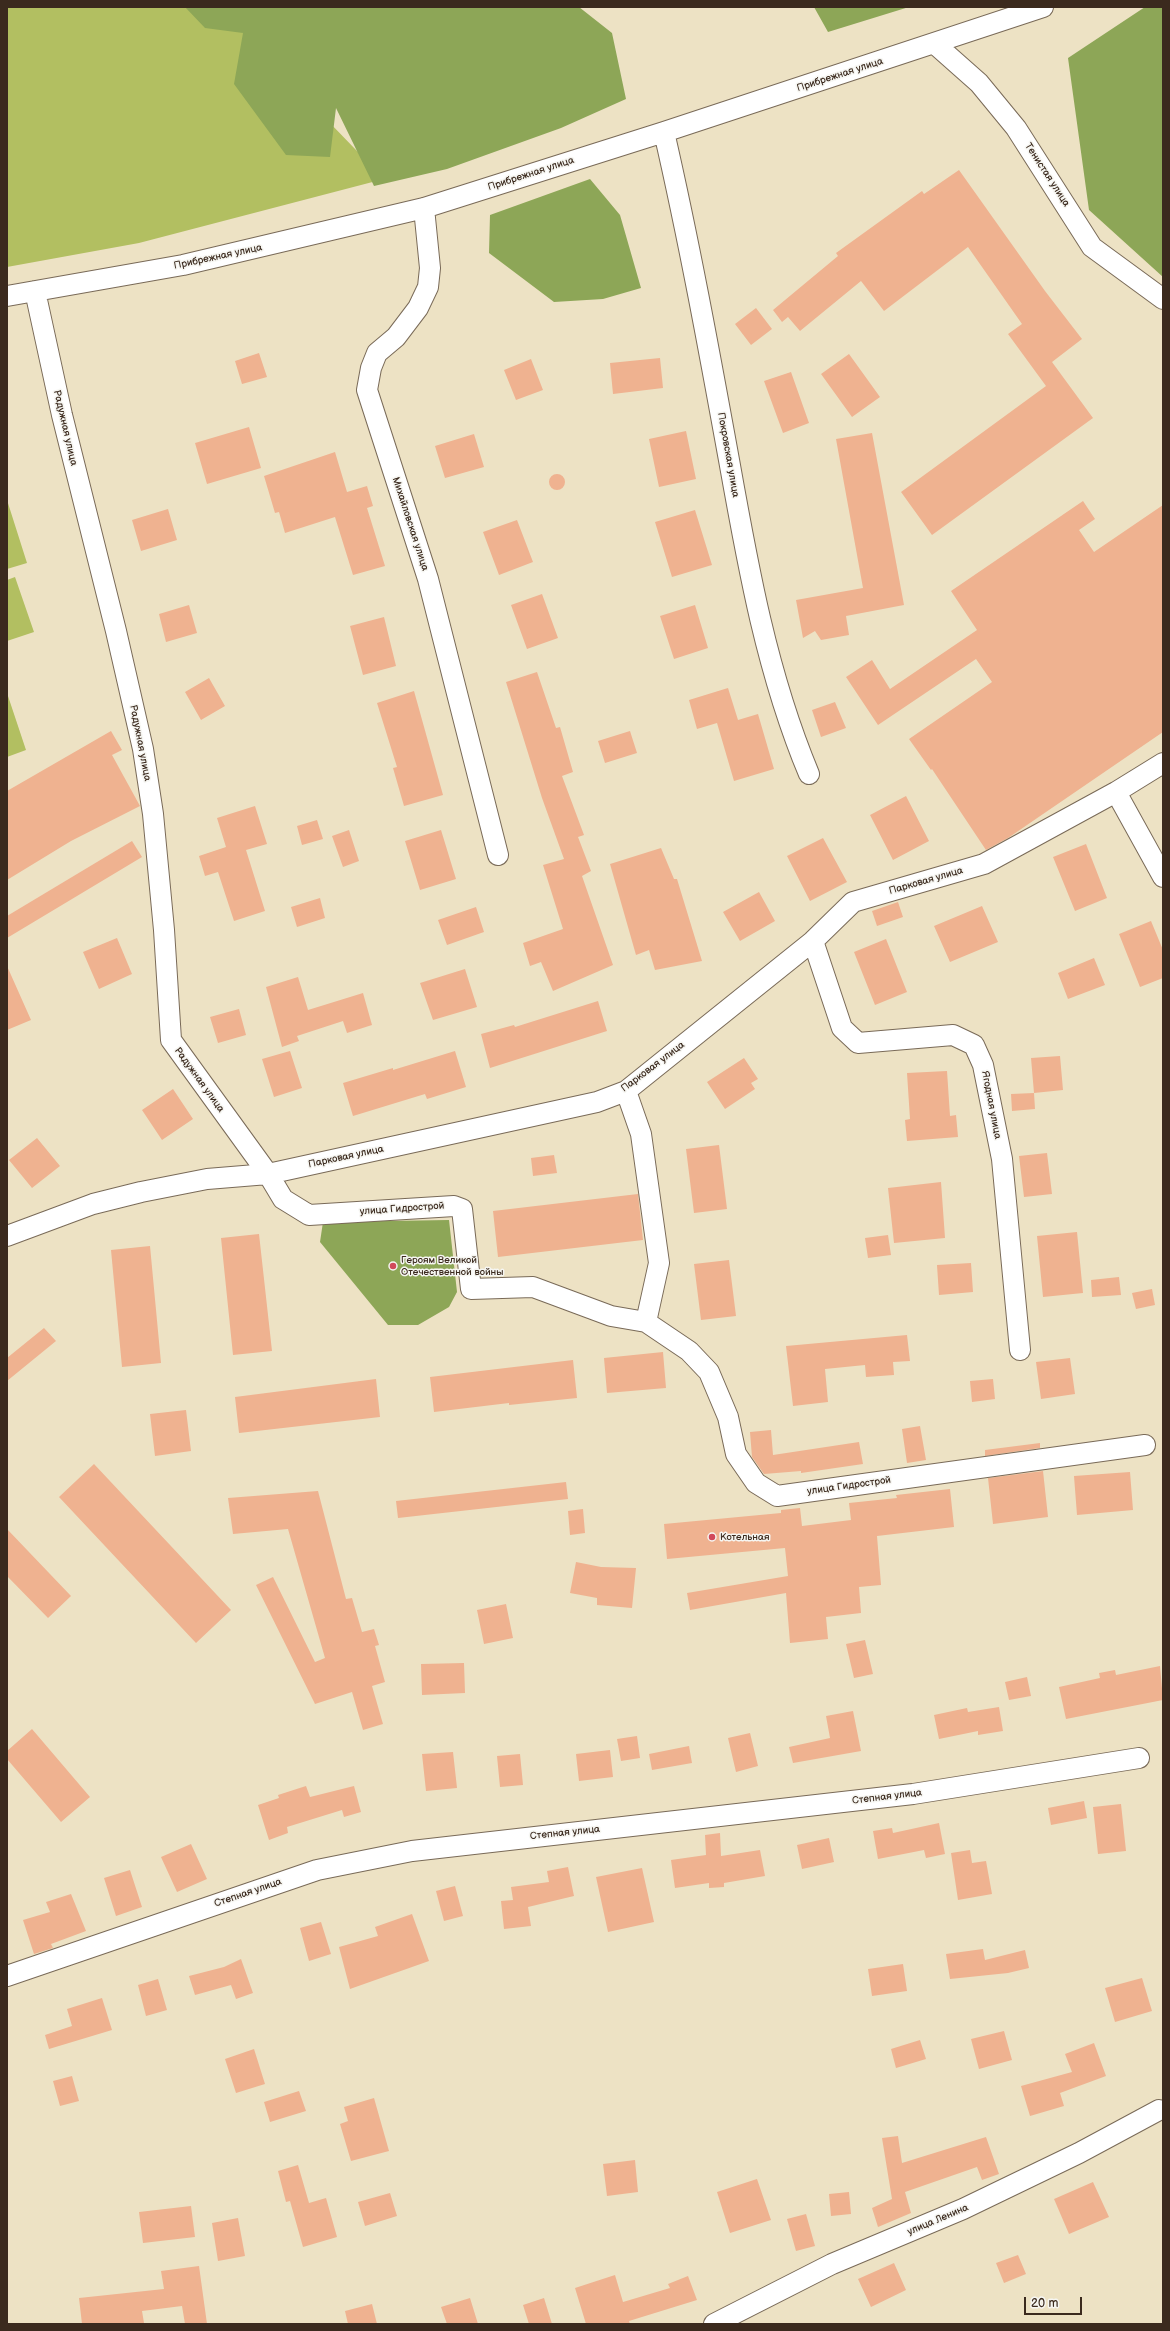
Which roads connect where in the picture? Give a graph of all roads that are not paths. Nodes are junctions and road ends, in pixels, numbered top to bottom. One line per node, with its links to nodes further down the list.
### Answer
1 (1043, 7): 2 (street, Прибрежная улица)
2 (935, 44): 3 (street, Прибрежная улица); 7 (street, Тенистая улица)
3 (664, 132): 4 (street, Прибрежная улица); 9 (street, Покровская улица)
4 (424, 208): 5 (street, Прибрежная улица); 11 (street, Михайловская улица)
5 (35, 291): 6 (street, Прибрежная улица); 15 (street, Радужная улица)
6 (7, 296)
7 (1163, 299)
8 (1163, 763): 10 (street, Парковая улица)
9 (809, 774)
10 (1116, 792): 12 (street); 13 (street, Парковая улица)
11 (498, 856)
12 (1163, 877)
13 (813, 941): 14 (street, Парковая улица); 18 (street, Ягодная улица)
14 (626, 1091): 15 (street, Парковая улица); 17 (street)
15 (268, 1174): 16 (street, Парковая улица); 17 (street, улица Гидрострой)
16 (7, 1236)
17 (646, 1322): 19 (street, улица Гидрострой)
18 (1020, 1350)
19 (1145, 1445)
20 (1139, 1758): 21 (street, Степная улица)
21 (7, 1976)
22 (1159, 2110): 23 (street, улица Ленина)
23 (714, 2324)

